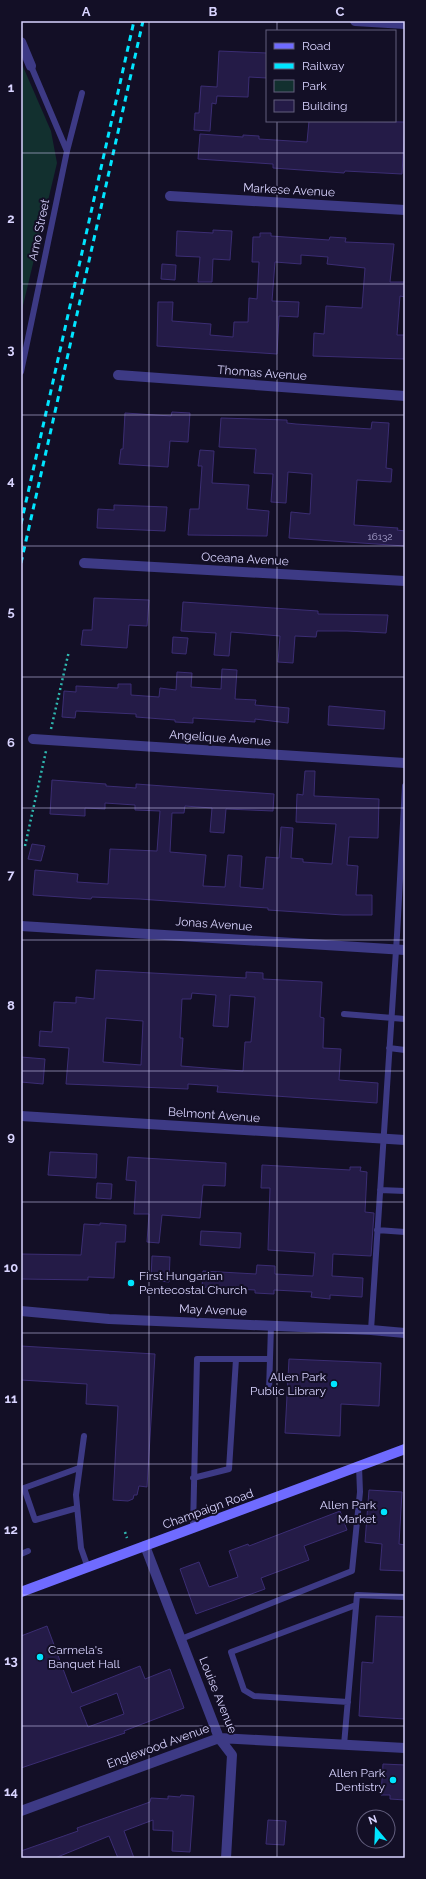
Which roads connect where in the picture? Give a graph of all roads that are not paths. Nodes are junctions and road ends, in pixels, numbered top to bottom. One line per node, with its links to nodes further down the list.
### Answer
1 (354, 21): 2 (street)
2 (405, 24)
3 (21, 42): 4 (street)
4 (31, 66): 6 (lane)
5 (82, 93): 6 (lane, Arno Street)
6 (67, 151): 9 (lane, Arno Street)
7 (170, 196): 8 (street, Markese Avenue)
8 (405, 210)
9 (21, 372)
10 (118, 375): 11 (street, Thomas Avenue)
11 (405, 396)
12 (84, 563): 13 (street, Oceana Avenue)
13 (405, 581)
14 (34, 739): 15 (street, Angelique Avenue)
15 (405, 763)
16 (405, 786): 17 (lane)
17 (402, 896): 18 (lane)
18 (398, 924): 19 (lane); 21 (lane)
19 (405, 925)
20 (21, 926): 21 (street, Jonas Avenue)
21 (400, 950): 23 (lane)
22 (344, 1014): 23 (lane)
23 (392, 1018): 24 (lane); 25 (lane)
24 (405, 1019)
25 (389, 1048): 26 (lane); 28 (lane)
26 (405, 1050)
27 (21, 1116): 28 (street, Belmont Avenue)
28 (383, 1139): 29 (street, Belmont Avenue); 30 (lane)
29 (405, 1140)
30 (380, 1190): 31 (lane); 32 (lane)
31 (405, 1191)
32 (377, 1230): 33 (lane); 36 (lane)
33 (405, 1232)
34 (21, 1311): 35 (street, May Avenue)
35 (271, 1326): 36 (street, May Avenue); 39 (lane)
36 (371, 1330): 37 (street, May Avenue)
37 (405, 1333)
38 (236, 1359): 39 (lane); 45 (lane); 45 (lane)
39 (270, 1360): 40 (lane)
40 (269, 1391)
41 (84, 1436): 44 (lane)
42 (405, 1450): 43 (street, Champaign Road)
43 (359, 1466): 47 (street, Champaign Road); 55 (lane)
44 (79, 1468): 46 (lane); 46 (lane)
45 (193, 1478): 47 (lane)
46 (77, 1508): 51 (lane)
47 (193, 1528): 48 (street, Champaign Road)
48 (146, 1546): 51 (street, Champaign Road); 55 (street, Louise Avenue)
49 (28, 1551): 50 (lane)
50 (21, 1554)
51 (88, 1568): 52 (street, Champaign Road)
52 (21, 1592)
53 (405, 1597): 54 (lane)
54 (356, 1605): 56 (lane); 56 (lane)
55 (181, 1639): 57 (street, Louise Avenue)
56 (348, 1702): 58 (lane)
57 (220, 1738): 58 (street, Englewood Avenue); 60 (street, Englewood Avenue); 61 (street, Louise Avenue)
58 (344, 1745): 59 (street, Englewood Avenue)
59 (405, 1748)
60 (21, 1811)
61 (226, 1858)

